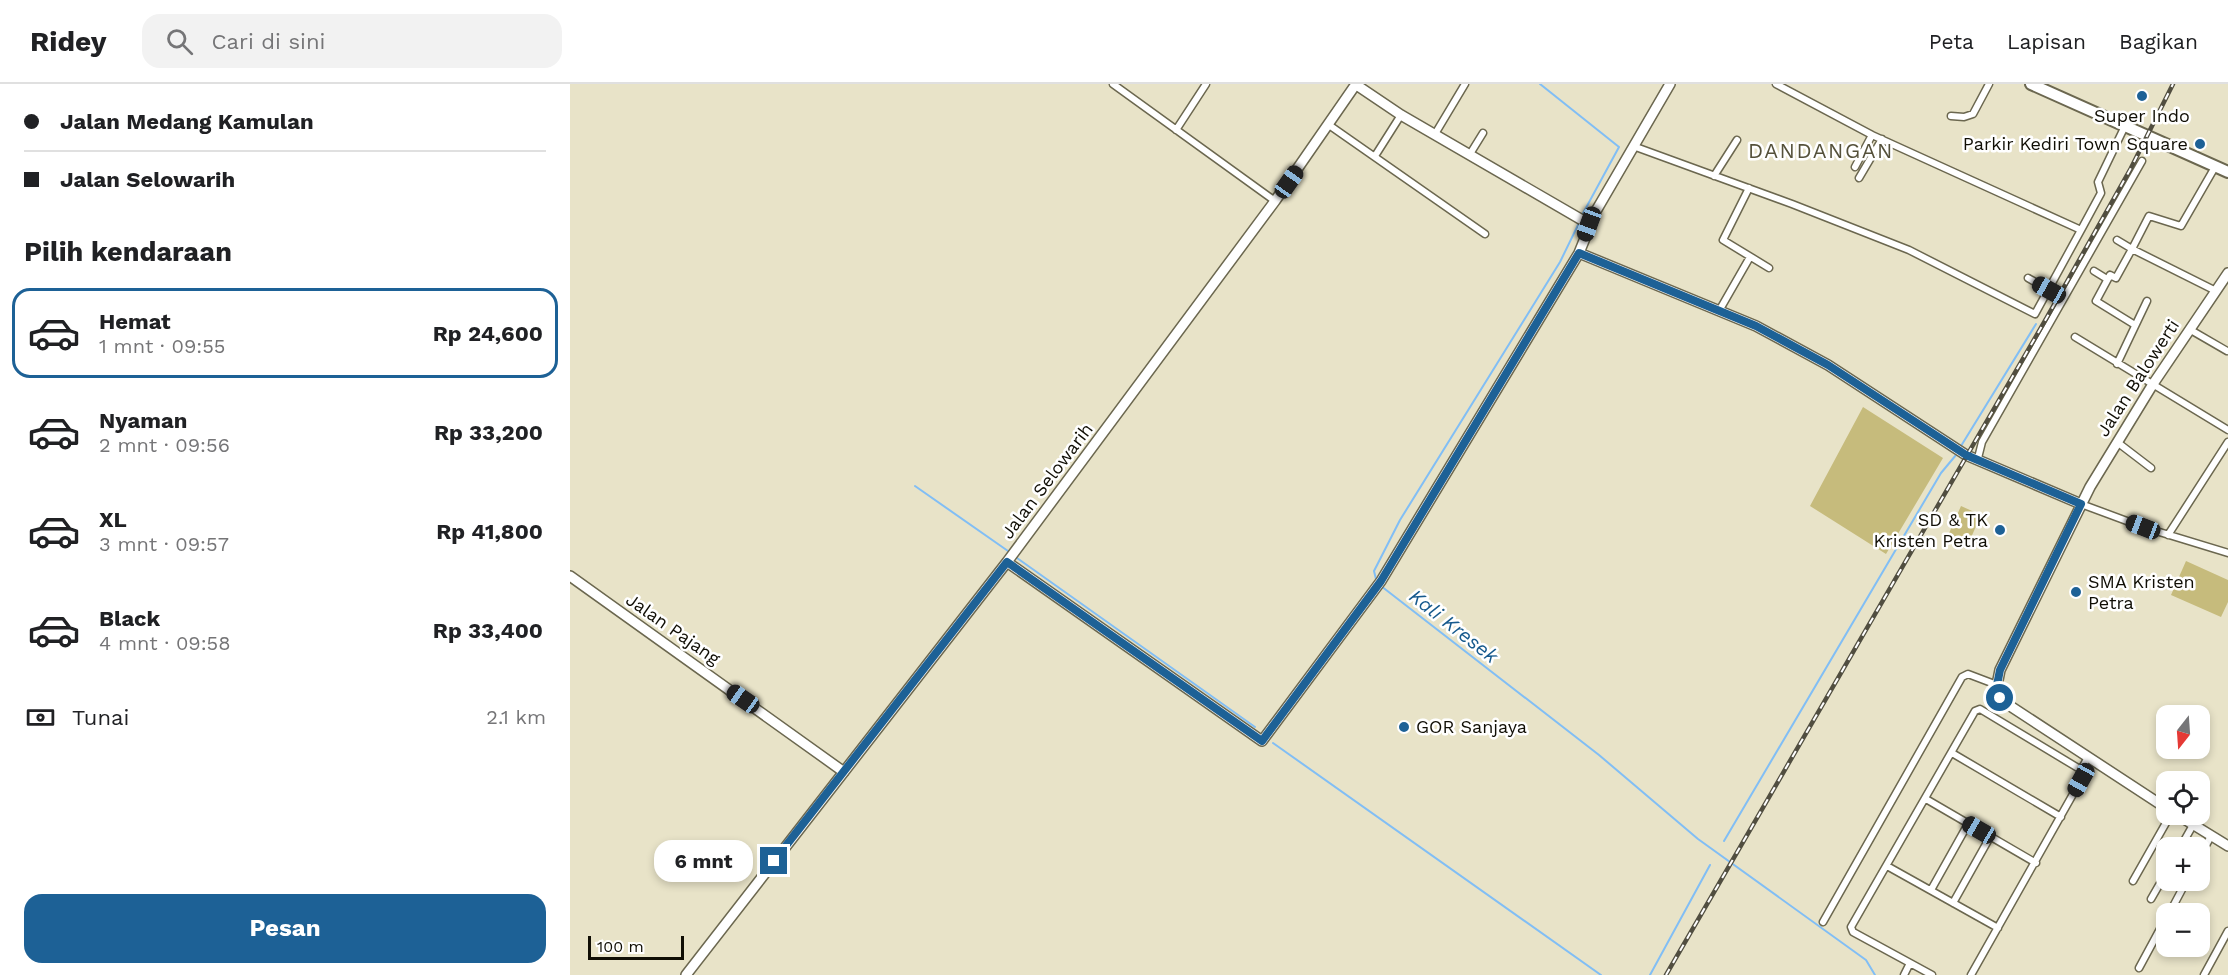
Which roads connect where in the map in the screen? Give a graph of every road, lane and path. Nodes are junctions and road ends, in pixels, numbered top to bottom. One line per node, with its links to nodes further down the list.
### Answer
1 (1113, 84): 13 (street)
2 (1206, 84): 13 (street)
3 (1355, 84): 9 (main road); 11 (main road, Jalan Selowarih)
4 (1465, 84): 15 (street)
5 (1670, 84): 19 (main road)
6 (1776, 84): 16 (street)
7 (1989, 84): 10 (street)
8 (2031, 84): 12 (main road)
9 (1401, 115): 15 (main road); 21 (street)
10 (1951, 116)
11 (1329, 125): 21 (street); 29 (main road, Jalan Selowarih)
12 (2125, 126): 24 (main road); 31 (street)
13 (1176, 130): 29 (street)
14 (1483, 133): 20 (street)
15 (1435, 134): 20 (main road)
16 (1872, 135): 17 (street); 23 (street)
17 (1882, 139): 27 (street); 31 (street)
18 (1737, 140): 26 (street)
19 (1632, 146): 26 (street); 30 (main road)
20 (1470, 154): 30 (main road)
21 (1375, 156): 32 (street)
22 (2142, 161): 55 (street)
23 (1855, 167)
24 (2215, 167): 25 (main road); 34 (street)
25 (2228, 172)
26 (1714, 176): 28 (street)
27 (1859, 178)
28 (1749, 188): 36 (street); 42 (street)
29 (1275, 201): 60 (main road, Jalan Selowarih)
30 (1584, 222): 35 (main road)
31 (2081, 230): 42 (street)
32 (1485, 234)
33 (2117, 240): 34 (street)
34 (2132, 249): 41 (street); 43 (street)
35 (1579, 253): 45 (main road); 60 (main road)
36 (1750, 257): 37 (street); 45 (street)
37 (1769, 268)
38 (2094, 271): 41 (street)
39 (2228, 273): 43 (main road, Jalan Balowerti)
40 (2028, 278): 42 (street)
41 (2107, 279): 46 (street)
42 (2049, 290)
43 (2216, 291): 47 (main road, Jalan Balowerti)
44 (2147, 301): 46 (street)
45 (1719, 311): 55 (main road)
46 (2135, 325): 50 (street)
47 (2189, 329): 49 (street); 51 (main road, Jalan Balowerti)
48 (2076, 337): 50 (street)
49 (2227, 351)
50 (2117, 364): 51 (street)
51 (2153, 384): 52 (street); 53 (main road, Jalan Balowerti)
52 (2228, 430)
53 (2117, 442): 56 (street); 57 (main road, Jalan Balowerti)
54 (2228, 442): 58 (street)
55 (1978, 459): 57 (main road)
56 (2151, 468)
57 (2081, 504): 58 (street); 62 (main road, Jalan Balowerti)
58 (2169, 535): 59 (street)
59 (2228, 553)
60 (1007, 562): 67 (main road, Jalan Selowarih)
61 (570, 576): 67 (main road, Jalan Pajang)
62 (1997, 685): 64 (main road); 87 (street)
63 (1952, 753): 66 (street); 70 (street); 72 (street)
64 (2087, 759): 65 (main road); 66 (street)
65 (2096, 765): 68 (street); 71 (main road)
66 (2081, 770): 68 (street); 69 (street)
67 (844, 772): 93 (main road, Jalan Selowarih)
68 (2088, 774): 69 (street)
69 (2081, 780): 72 (street)
70 (1926, 799): 73 (street); 81 (street)
71 (2156, 802)
72 (2061, 816): 80 (street)
73 (1968, 824): 77 (street); 83 (street)
74 (2165, 825): 82 (street)
75 (2193, 825): 76 (main road); 78 (street)
76 (2211, 836): 79 (main road)
77 (1990, 837): 80 (street); 86 (street)
78 (2186, 837)
79 (2228, 846)
80 (2036, 863): 88 (street)
81 (1887, 866): 83 (street); 91 (street)
82 (2133, 881)
83 (1931, 890): 86 (street)
84 (2156, 890): 85 (street)
85 (2151, 899)
86 (1953, 903): 88 (street)
87 (1823, 922)
88 (1998, 928): 96 (street)
89 (2228, 931): 97 (street)
90 (2156, 937): 92 (street)
91 (1910, 963): 94 (street); 95 (street)
92 (2139, 968)
93 (686, 975)
94 (1904, 975)
95 (1932, 975)
96 (1971, 975)
97 (2204, 975)

